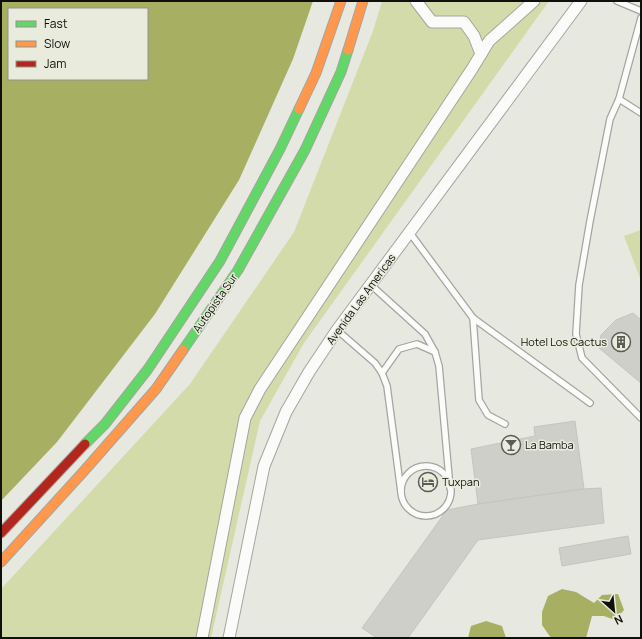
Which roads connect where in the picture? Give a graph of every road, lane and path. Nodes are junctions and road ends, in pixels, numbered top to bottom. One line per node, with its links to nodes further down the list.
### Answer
1 (341, 1): 23 (highway, Autopista Sur)
2 (363, 1): 24 (highway, Autopista Sur)
3 (416, 1): 9 (street)
4 (534, 1): 9 (street)
5 (581, 1): 12 (street, Avenida Las Americas)
6 (618, 1): 7 (lane)
7 (641, 11)
8 (641, 18): 10 (lane)
9 (481, 54): 26 (street)
10 (619, 99): 11 (lane); 19 (lane)
11 (641, 113)
12 (410, 232): 13 (street, Avenida Las Americas); 14 (lane)
13 (371, 285): 15 (street, Avenida Las Americas); 16 (lane)
14 (473, 318): 18 (lane); 20 (lane)
15 (337, 330): 17 (lane); 25 (street, Avenida Las Americas)
16 (435, 352): 17 (lane); 21 (lane)
17 (382, 373): 22 (lane)
18 (590, 403)
19 (641, 418)
20 (505, 424)
21 (450, 488): 22 (lane); 22 (lane)
22 (401, 492)
23 (1, 533)
24 (1, 562)
25 (232, 636)
26 (202, 638)

